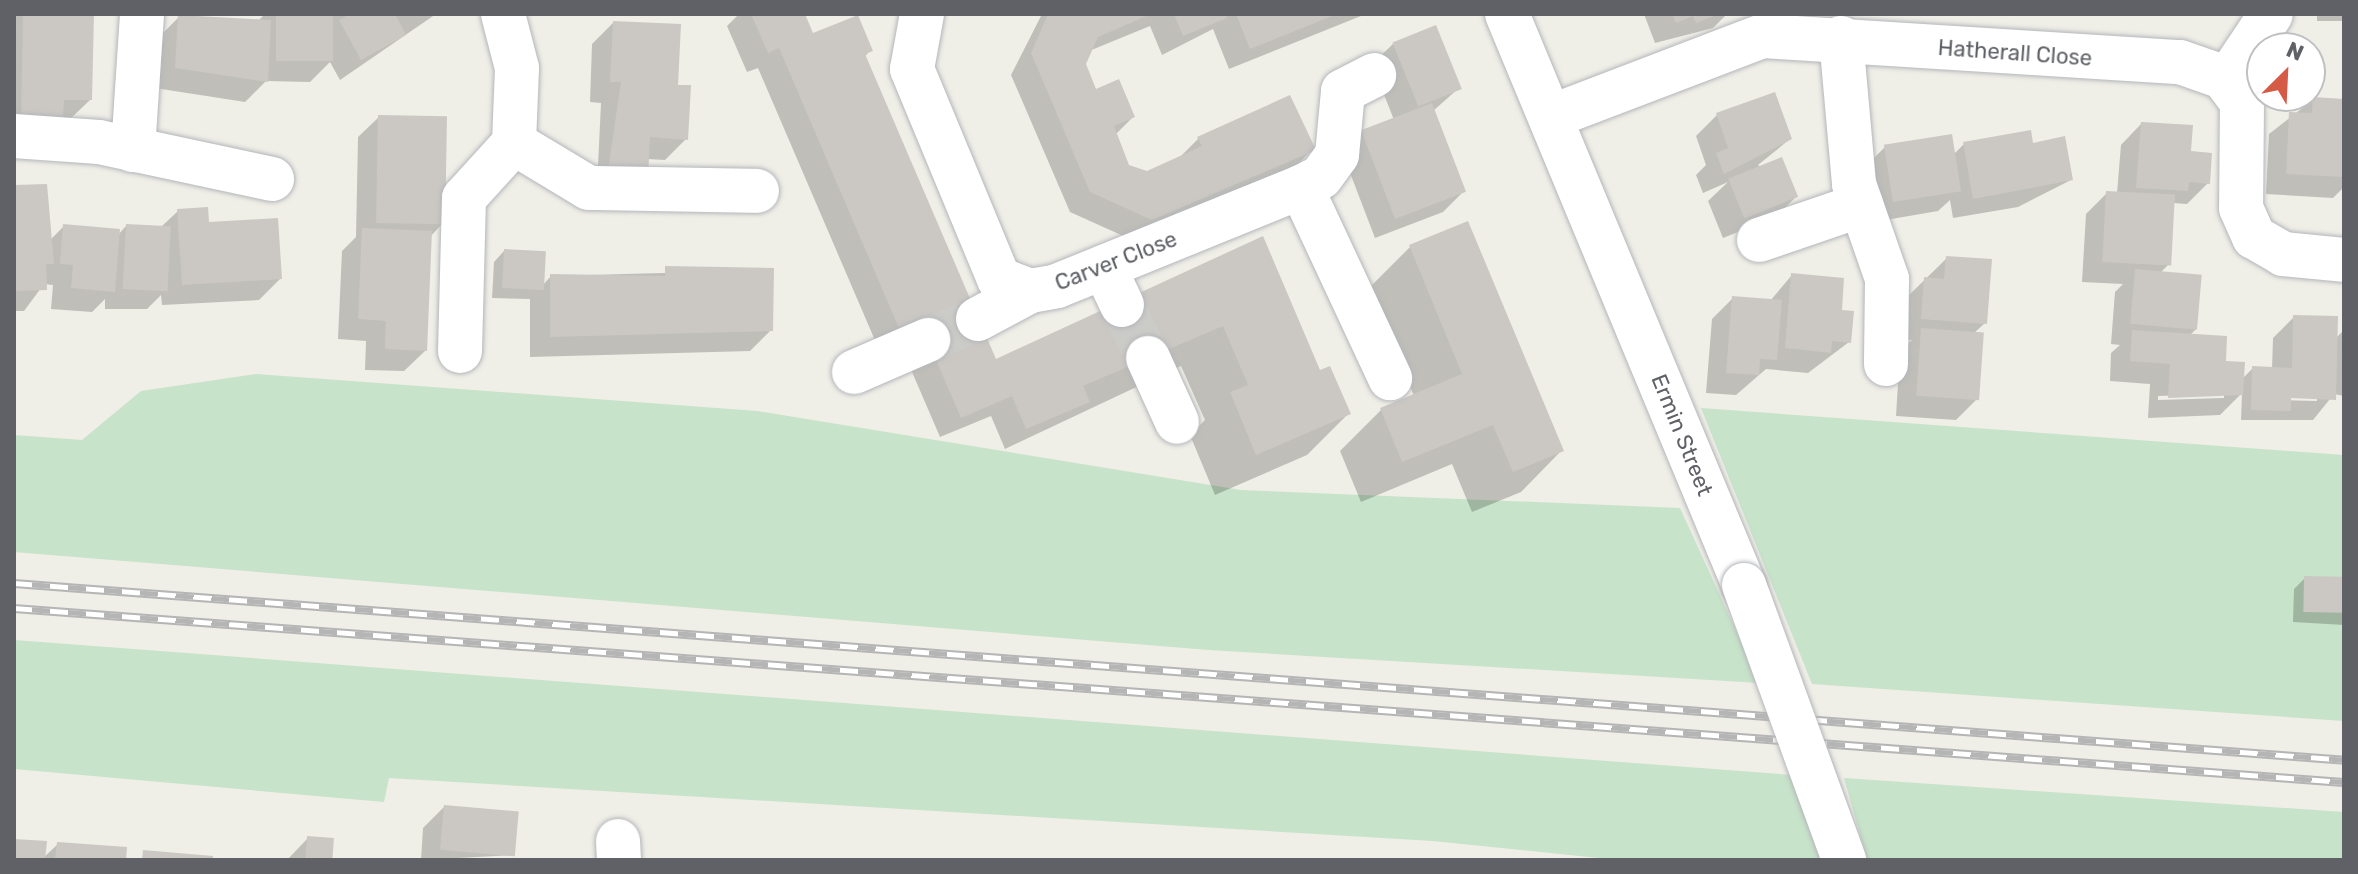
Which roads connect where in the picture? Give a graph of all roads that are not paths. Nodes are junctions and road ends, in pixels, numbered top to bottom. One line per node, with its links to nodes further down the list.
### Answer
1 (142, 14): 12 (street)
2 (503, 14): 11 (street)
3 (1507, 14): 9 (street, Ermin Street)
4 (2271, 14): 8 (street)
5 (907, 26): 19 (street, Carver Close)
6 (1816, 29): 8 (street, Hatherall Close); 9 (street, Hatherall Close); 16 (street)
7 (1374, 75): 14 (street, Carver Close)
8 (2227, 80): 18 (street)
9 (1553, 116): 28 (street, Ermin Street, bridge)
10 (14, 136): 12 (street)
11 (514, 143): 15 (street); 22 (street)
12 (133, 150): 13 (street)
13 (272, 179)
14 (1301, 187): 19 (street, Carver Close); 26 (street)
15 (757, 191)
16 (1861, 205): 17 (street); 24 (street)
17 (1759, 240)
18 (2344, 260)
19 (1030, 291): 20 (street)
20 (978, 319)
21 (928, 340): 25 (street)
22 (460, 351)
23 (1148, 358): 27 (street)
24 (1886, 364)
25 (854, 372)
26 (1390, 378)
27 (1177, 422)
28 (1844, 860)

